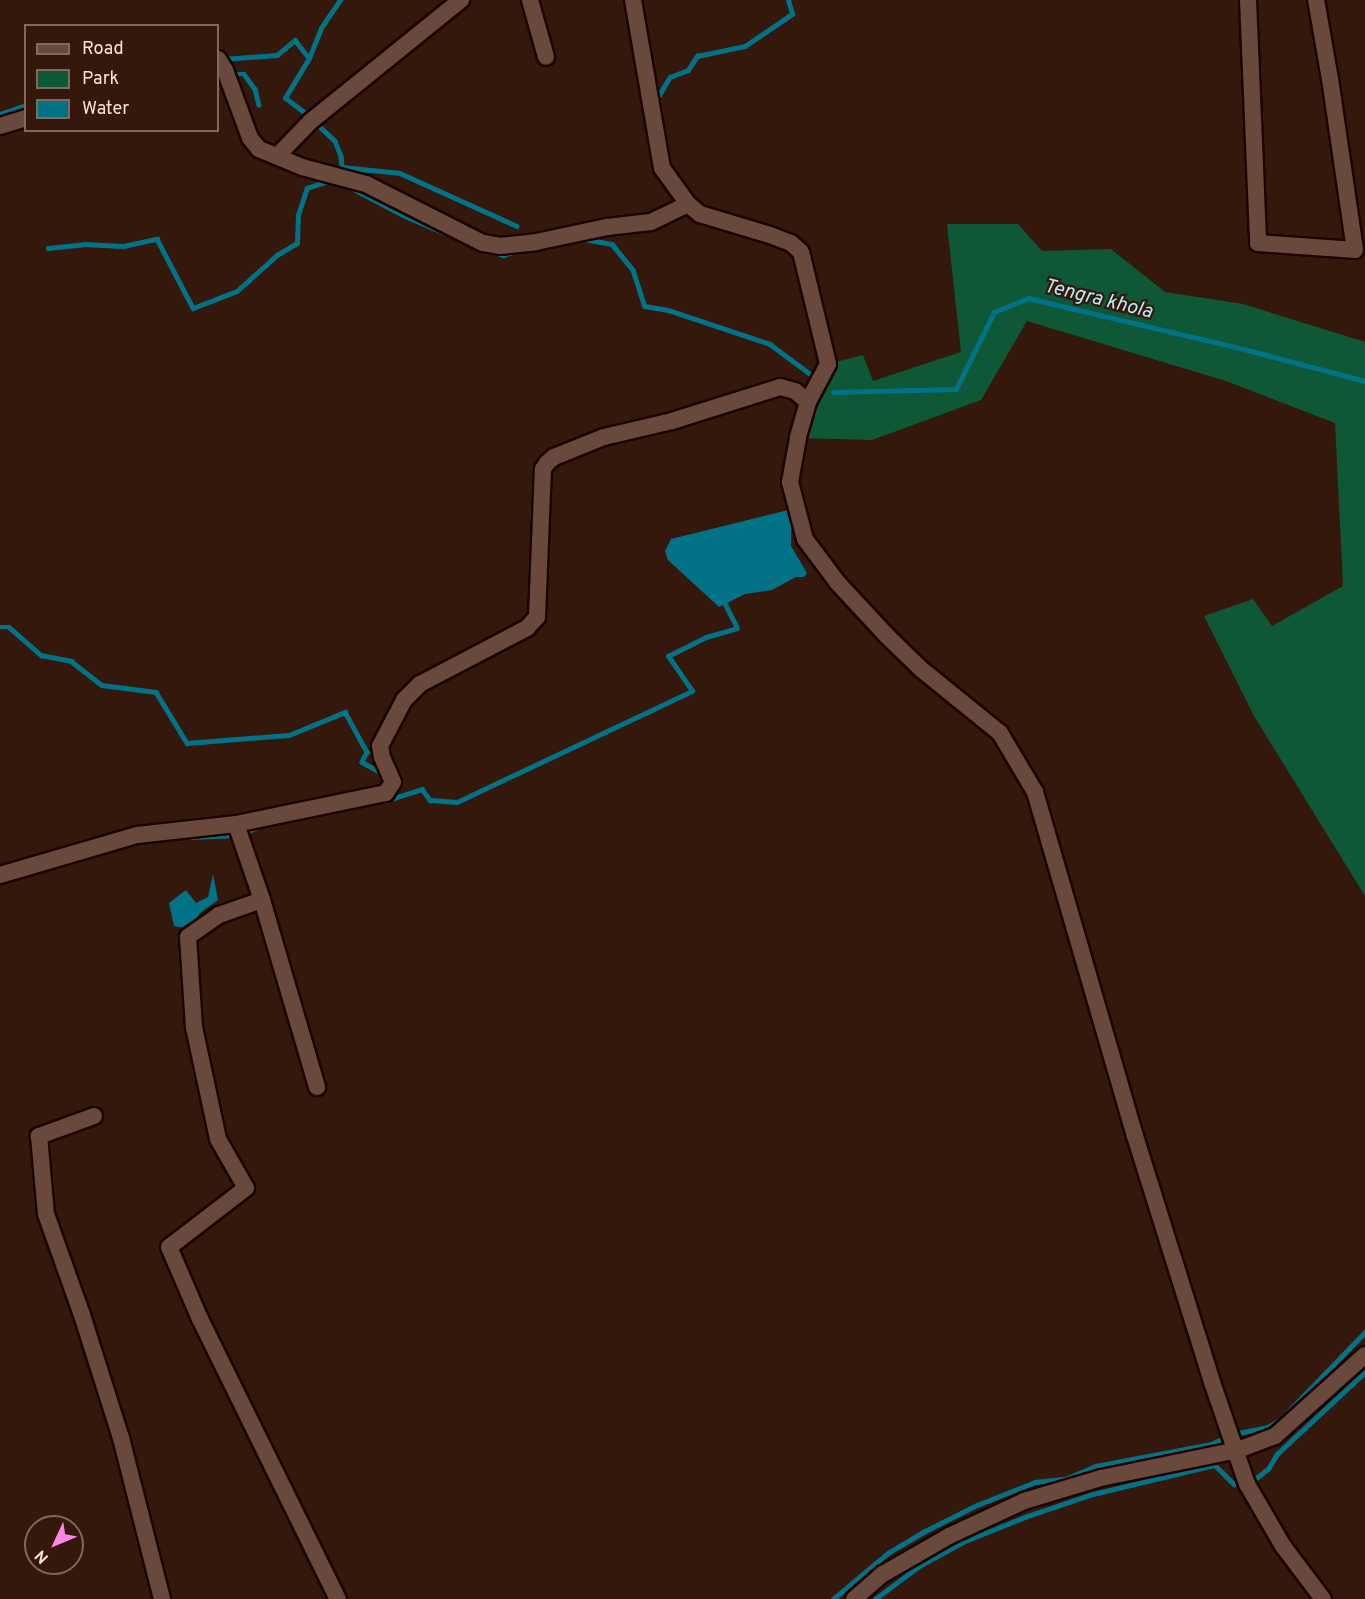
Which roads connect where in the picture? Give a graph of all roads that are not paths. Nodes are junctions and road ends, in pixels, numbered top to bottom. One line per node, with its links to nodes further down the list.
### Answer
1 (461, 0): 10 (street)
2 (530, 0): 6 (street)
3 (633, 0): 11 (street)
4 (1248, 0): 5 (street)
5 (1316, 0)
6 (546, 57)
7 (219, 61): 10 (street)
8 (24, 119): 9 (street)
9 (0, 126)
10 (278, 155): 11 (street)
11 (688, 204): 12 (street)
12 (807, 402): 13 (street); 19 (street)
13 (236, 824): 14 (street); 15 (street)
14 (0, 875)
15 (262, 900): 16 (street); 21 (street)
16 (317, 1087)
17 (94, 1116): 20 (street)
18 (1365, 1355): 19 (street)
19 (1238, 1450): 22 (street); 23 (street)
20 (162, 1599)
21 (338, 1599)
22 (854, 1599)
23 (1323, 1599)

